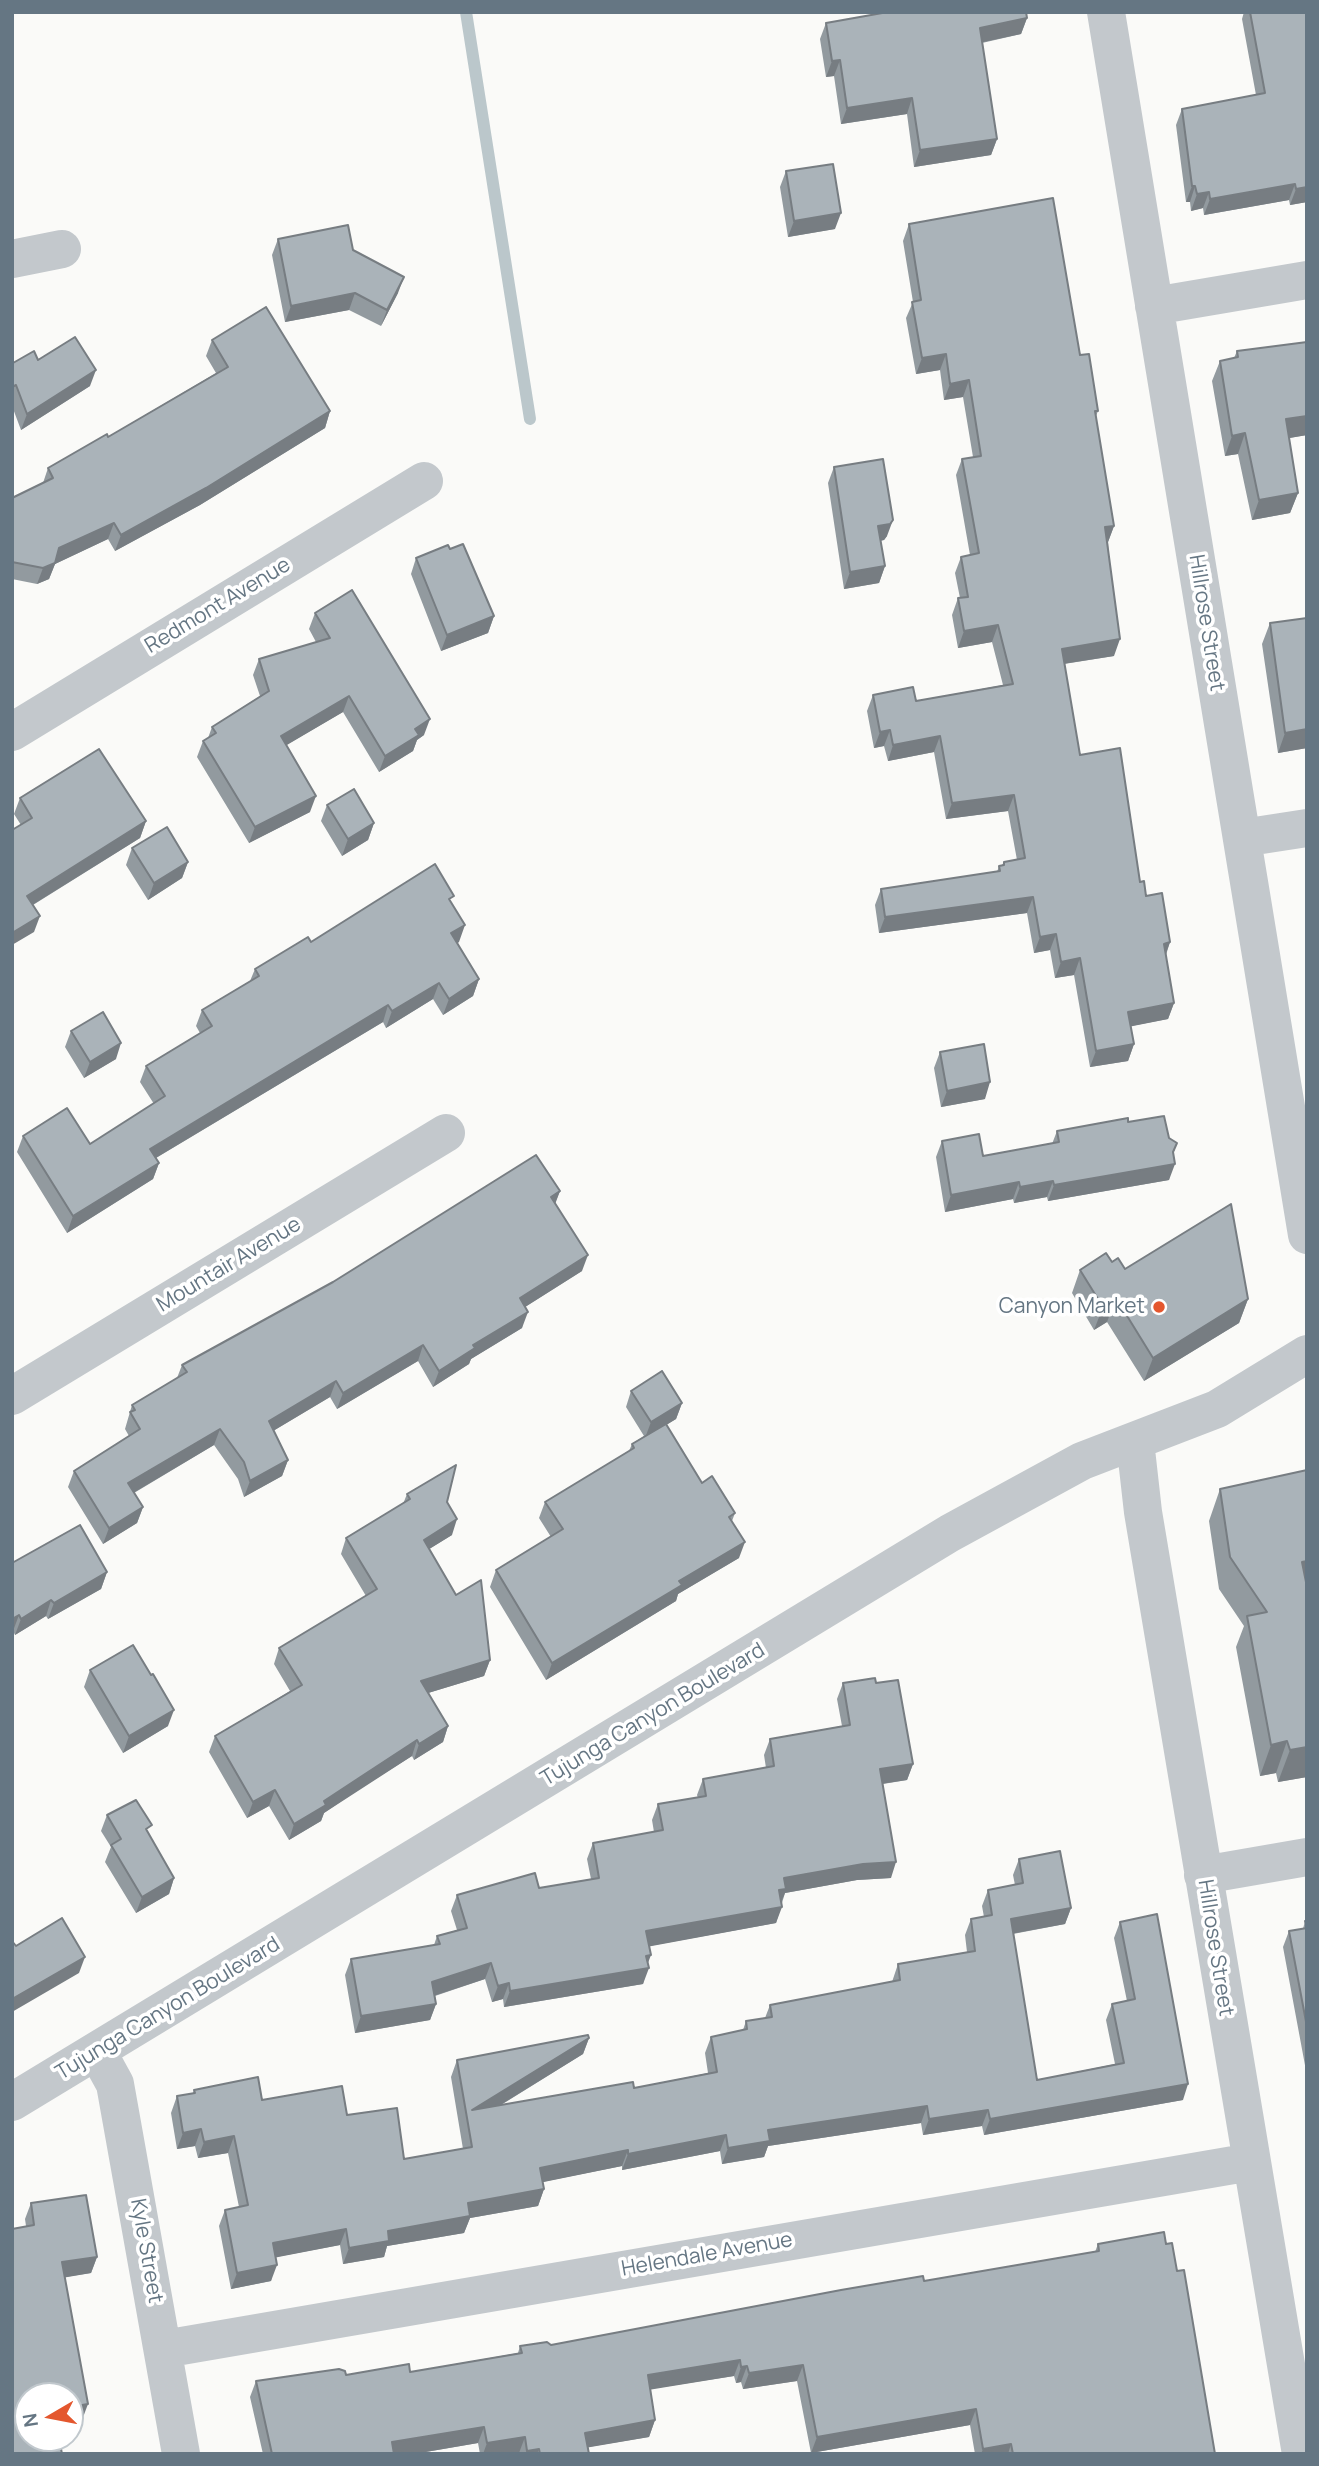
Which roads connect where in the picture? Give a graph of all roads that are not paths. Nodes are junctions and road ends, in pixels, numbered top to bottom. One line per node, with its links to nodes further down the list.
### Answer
1 (1106, 12): 5 (street, Hillrose Street)
2 (62, 249): 3 (street)
3 (12, 259)
4 (1307, 280): 5 (street)
5 (1154, 306): 9 (street, Hillrose Street)
6 (424, 481): 7 (street, Redmont Avenue)
7 (12, 732)
8 (1307, 828): 9 (street)
9 (1242, 838): 11 (street, Hillrose Street)
10 (446, 1133): 13 (street, Mountair Avenue)
11 (1307, 1235)
12 (1307, 1354): 14 (street, Tujunga Canyon Boulevard)
13 (12, 1396)
14 (1135, 1441): 16 (street, Hillrose Street); 17 (street, Tujunga Canyon Boulevard)
15 (1307, 1857): 16 (street)
16 (1203, 1875): 19 (street, Hillrose Street)
17 (98, 2053): 18 (street, Tujunga Canyon Boulevard); 21 (street, Kyle Street)
18 (12, 2102)
19 (1251, 2162): 20 (street, Hillrose Street); 21 (street, Helendale Avenue)
20 (1294, 2342): 23 (street, Hillrose Street)
21 (164, 2349): 22 (street, Kyle Street)
22 (181, 2454)
23 (1301, 2454)

